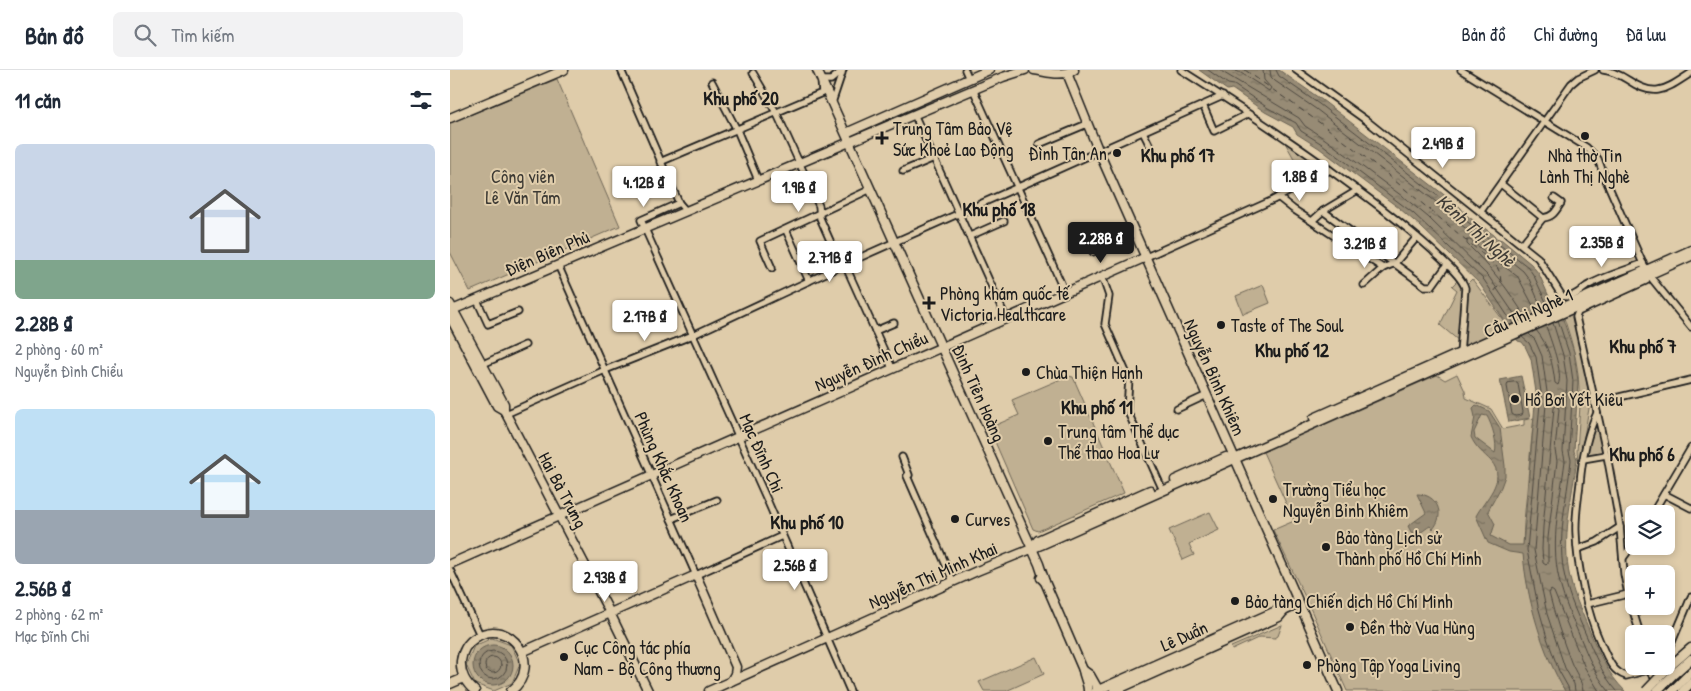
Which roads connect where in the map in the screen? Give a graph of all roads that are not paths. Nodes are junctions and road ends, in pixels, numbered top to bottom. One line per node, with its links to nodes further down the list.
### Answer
1 (562, 70): 27 (main road)
2 (621, 70): 40 (street)
3 (817, 70): 18 (main road, Đinh Tiên Hoàng)
4 (842, 70): 18 (street); 22 (street)
5 (965, 70): 17 (street)
6 (989, 70): 17 (main road)
7 (1025, 70): 20 (main road, Điện Biên Phủ)
8 (1034, 70): 14 (main road)
9 (1181, 70): 21 (street)
10 (1296, 70): 54 (street)
11 (1461, 70): 28 (street)
12 (1595, 70): 28 (street)
13 (1603, 70): 16 (street)
14 (1070, 71): 29 (main road, Nguyễn Bỉnh Khiêm)
15 (754, 73): 24 (street)
16 (1691, 73)
17 (969, 79): 30 (main road)
18 (821, 80): 22 (main road, Đinh Tiên Hoàng); 24 (street, Đinh Tiên Hoàng)
19 (712, 82): 31 (street)
20 (973, 89): 25 (main road, Điện Biên Phủ); 46 (street)
21 (1223, 96): 23 (street); 26 (street)
22 (832, 103): 33 (main road, Đinh Tiên Hoàng)
23 (1203, 105): 26 (street); 32 (street)
24 (777, 114): 31 (street); 41 (street)
25 (914, 114): 34 (main road, Điện Biên Phủ); 39 (street)
26 (1248, 114): 42 (street)
27 (450, 118)
28 (1545, 122): 45 (street); 81 (street)
29 (1086, 124): 36 (street); 38 (main road, Nguyễn Bỉnh Khiêm)
30 (862, 126): 33 (main road); 34 (main road)
31 (737, 130): 40 (street); 44 (street)
32 (1143, 132): 37 (street); 38 (street)
33 (846, 133): 35 (main road, Đinh Tiên Hoàng)
34 (866, 134): 35 (main road, Điện Biên Phủ)
35 (850, 142): 41 (main road, Điện Biên Phủ); 47 (main road, Đinh Tiên Hoàng)
36 (1039, 144)
37 (1152, 150)
38 (1098, 152): 46 (street); 63 (main road, Nguyễn Bỉnh Khiêm)
39 (934, 158): 43 (street); 56 (street)
40 (660, 162): 51 (street)
41 (799, 163): 44 (main road, Điện Biên Phủ); 55 (street)
42 (1330, 170): 48 (street); 49 (street, Nguyễn Đình Chiểu)
43 (904, 171)
44 (758, 180): 52 (main road, Điện Biên Phủ)
45 (1501, 184): 54 (street); 57 (street)
46 (1018, 188): 56 (street); 85 (street)
47 (871, 190): 55 (street); 67 (main road, Đinh Tiên Hoàng)
48 (1358, 190): 53 (street); 65 (street)
49 (1278, 197): 59 (street); 74 (street, Nguyễn Đình Chiểu)
50 (1554, 198): 57 (street)
51 (679, 203): 52 (street); 60 (street)
52 (686, 211): 60 (main road, Điện Biên Phủ)
53 (1322, 211): 59 (street); 62 (street)
54 (1480, 211): 69 (street)
55 (820, 214): 61 (street); 78 (street)
56 (960, 214): 64 (street); 67 (street)
57 (1543, 218): 69 (street)
58 (1004, 221): 64 (street)
59 (1312, 221): 66 (street)
60 (644, 228): 76 (main road, Điện Biên Phủ); 93 (street, Mạc Đĩnh Chi)
61 (786, 230): 79 (street); 83 (street)
62 (1349, 230): 66 (street); 68 (street)
63 (1134, 232): 71 (street); 74 (main road, Nguyễn Bỉnh Khiêm)
64 (970, 236): 89 (street)
65 (1417, 237): 75 (street); 77 (street)
66 (1341, 241): 72 (street)
67 (895, 243): 78 (street); 95 (main road, Đinh Tiên Hoàng)
68 (1368, 243): 72 (street); 75 (street)
69 (1522, 244): 81 (street)
70 (1691, 250): 81 (main road)
71 (1093, 252)
72 (1360, 253): 80 (street)
73 (1691, 256): 81 (main road)
74 (1146, 257): 82 (main road, Nguyễn Đình Chiểu); 102 (main road, Nguyễn Bỉnh Khiêm)
75 (1395, 263): 77 (street); 80 (street)
76 (558, 265): 86 (main road, Điện Biên Phủ); 100 (street, Phùng Khắc Khoan)
77 (1447, 265): 97 (street)
78 (843, 266): 83 (street); 92 (street)
79 (772, 268)
80 (1383, 268): 84 (street)
81 (1646, 270): 91 (street); 96 (main road, Cầu Thị Nghè 1); 103 (street)
82 (1102, 276): 85 (main road, Nguyễn Đình Chiểu); 115 (street)
83 (809, 281): 93 (street)
84 (1364, 285)
85 (1065, 292): 89 (main road, Nguyễn Đình Chiểu)
86 (477, 300): 87 (main road, Điện Biên Phủ); 88 (street)
87 (451, 310): 98 (main road, Hai Bà Trưng); 104 (main road, Hai Bà Trưng)
88 (518, 312)
89 (1006, 318): 95 (main road, Nguyễn Đình Chiểu)
90 (894, 322): 92 (street)
91 (1691, 327)
92 (875, 331): 99 (street)
93 (693, 335): 100 (street); 108 (street, Mạc Đĩnh Chi)
94 (525, 345): 98 (street)
95 (942, 347): 99 (main road, Nguyễn Đình Chiểu); 124 (main road, Đinh Tiên Hoàng)
96 (1474, 351): 97 (main road, Nguyễn Thị Minh Khai); 106 (main road, Nguyễn Thị Minh Khai)
97 (1460, 354): 106 (main road, Nguyễn Thị Minh Khai)
98 (483, 364): 104 (main road, Hai Bà Trưng)
99 (892, 368): 108 (main road, Nguyễn Đình Chiểu)
100 (605, 370): 104 (street); 114 (street, Phùng Khắc Khoan)
101 (1691, 380): 103 (street)
102 (1207, 395): 105 (street); 112 (main road, Nguyễn Bỉnh Khiêm)
103 (1594, 403): 107 (street)
104 (503, 409): 120 (main road, Hai Bà Trưng)
105 (1177, 409)
106 (1336, 411): 112 (main road, Nguyễn Thị Minh Khai)
107 (1597, 413): 110 (street); 113 (street)
108 (739, 436): 114 (main road, Nguyễn Đình Chiểu); 123 (street, Mạc Đĩnh Chi)
109 (1691, 448): 116 (street)
110 (1606, 455): 113 (street); 122 (street)
111 (902, 457): 132 (street)
112 (1234, 457): 115 (main road, Nguyễn Thị Minh Khai); 135 (main road, Nguyễn Bỉnh Khiêm)
113 (1583, 459): 125 (street)
114 (652, 475): 120 (main road, Nguyễn Đình Chiểu); 121 (street, Phùng Khắc Khoan)
115 (1162, 488): 124 (main road, Nguyễn Thị Minh Khai)
116 (1664, 494): 118 (street); 119 (street)
117 (717, 500): 121 (street)
118 (1657, 505)
119 (1691, 508)
120 (559, 516): 128 (main road, Nguyễn Đình Chiểu); 137 (main road, Hai Bà Trưng)
121 (671, 519): 131 (street, Phùng Khắc Khoan)
122 (1620, 527): 125 (street); 127 (street)
123 (782, 536): 131 (street); 140 (street, Mạc Đĩnh Chi)
124 (1030, 548): 132 (main road, Nguyễn Thị Minh Khai); 147 (main road, Đinh Tiên Hoàng)
125 (1578, 549): 136 (street)
126 (1625, 555): 127 (street)
127 (1623, 558): 130 (street)
128 (450, 564)
129 (450, 570): 138 (street)
130 (1625, 572)
131 (696, 575): 137 (main road); 146 (main road, Phùng Khắc Khoan)
132 (953, 581): 140 (main road, Nguyễn Thị Minh Khai)
133 (1625, 595): 136 (street)
134 (1691, 597): 139 (street)
135 (1299, 604): 142 (main road, Lê Duẩn); 163 (main road, Nguyễn Bỉnh Khiêm)
136 (1587, 604): 149 (street)
137 (610, 613): 143 (main road); 157 (main road, Hai Bà Trưng)
138 (480, 635): 143 (main road); 151 (main road)
139 (1675, 635)
140 (826, 637): 145 (main road, Nguyễn Thị Minh Khai); 159 (street, Mạc Đĩnh Chi)
141 (1691, 648): 164 (main road, bridge)
142 (1194, 651): 161 (main road, Lê Duẩn); 162 (main road, Lê Duẩn)
143 (522, 652): 156 (main road)
144 (1691, 659): 165 (main road, bridge)
145 (764, 666): 146 (main road, Nguyễn Thị Minh Khai); 152 (main road, Nguyễn Thị Minh Khai)
146 (736, 667): 152 (main road)
147 (1084, 670): 160 (main road, Đinh Tiên Hoàng); 161 (main road, Đinh Tiên Hoàng)
148 (1691, 672): 154 (main road)
149 (1629, 675)
150 (1654, 675): 166 (street)
151 (464, 678): 153 (main road); 155 (main road)
152 (731, 681): 158 (main road, Nguyễn Thị Minh Khai)
153 (450, 684)
154 (1685, 686): 167 (main road)
155 (475, 691)
156 (511, 691)
157 (648, 691)
158 (708, 691)
159 (850, 691)
160 (1088, 691)
161 (1098, 691)
162 (1114, 691)
163 (1338, 691)
164 (1646, 691)
165 (1657, 691)
166 (1666, 691)
167 (1672, 691)

